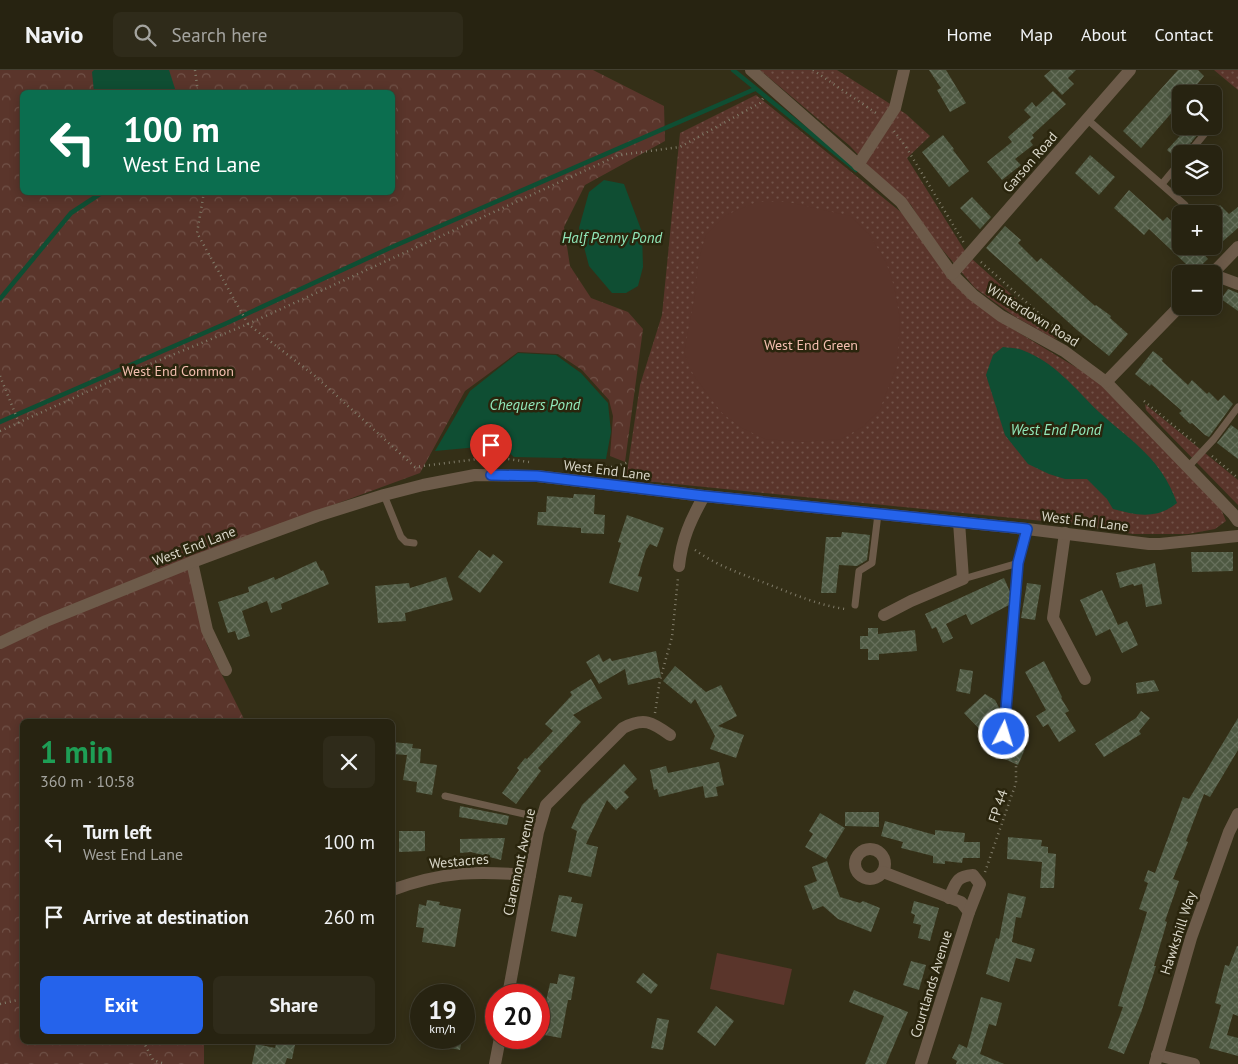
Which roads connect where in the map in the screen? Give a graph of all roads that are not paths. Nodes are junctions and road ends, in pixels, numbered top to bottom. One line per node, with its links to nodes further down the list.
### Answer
1 (751, 70): 7 (street, Winterdown Road)
2 (904, 70): 7 (street)
3 (1130, 70): 4 (street, Garson Road)
4 (1088, 120): 9 (lane); 13 (street, Garson Road)
5 (1204, 135): 6 (lane)
6 (1195, 145)
7 (858, 164): 13 (street, Winterdown Road)
8 (1172, 172): 9 (lane)
9 (1162, 184): 10 (lane)
10 (1184, 205)
11 (1238, 247): 12 (street)
12 (1222, 265)
13 (952, 274): 17 (street, Winterdown Road)
14 (1222, 278): 15 (street)
15 (1238, 284)
16 (1172, 314): 17 (street)
17 (1106, 382): 19 (street, Winterdown Road)
18 (1238, 407): 19 (lane)
19 (1188, 467): 23 (street, Winterdown Road)
20 (384, 495): 21 (street, West End Lane); 28 (lane); 29 (street, West End Lane)
21 (704, 496): 22 (street, West End Lane); 31 (street)
22 (878, 514): 24 (street, West End Lane); 33 (lane)
23 (1238, 521)
24 (960, 522): 25 (street, West End Lane); 32 (street)
25 (1027, 529): 26 (street, West End Lane); 30 (lane)
26 (1065, 533): 27 (street, West End Lane); 37 (street)
27 (1238, 536)
28 (414, 543)
29 (192, 562): 35 (street, West End Lane); 36 (street)
30 (1018, 563): 32 (lane); 39 (lane)
31 (679, 566)
32 (963, 579): 34 (street)
33 (855, 605)
34 (884, 615)
35 (0, 643)
36 (226, 670)
37 (1085, 679)
38 (670, 734): 42 (street, Claremont Avenue)
39 (1004, 734)
40 (445, 796): 42 (lane)
41 (1238, 814): 50 (street, Hawkshill Way)
42 (542, 818): 44 (street, Claremont Avenue)
43 (883, 872): 46 (street)
44 (530, 875): 45 (street, Westacres); 48 (street, Claremont Avenue)
45 (395, 889)
46 (950, 898): 47 (street); 47 (street, Courtlands Avenue)
47 (969, 912): 52 (street, Courtlands Avenue)
48 (510, 984)
49 (498, 1049): 51 (street)
50 (1156, 1059): 53 (street)
51 (495, 1064)
52 (921, 1064)
53 (1194, 1064)

